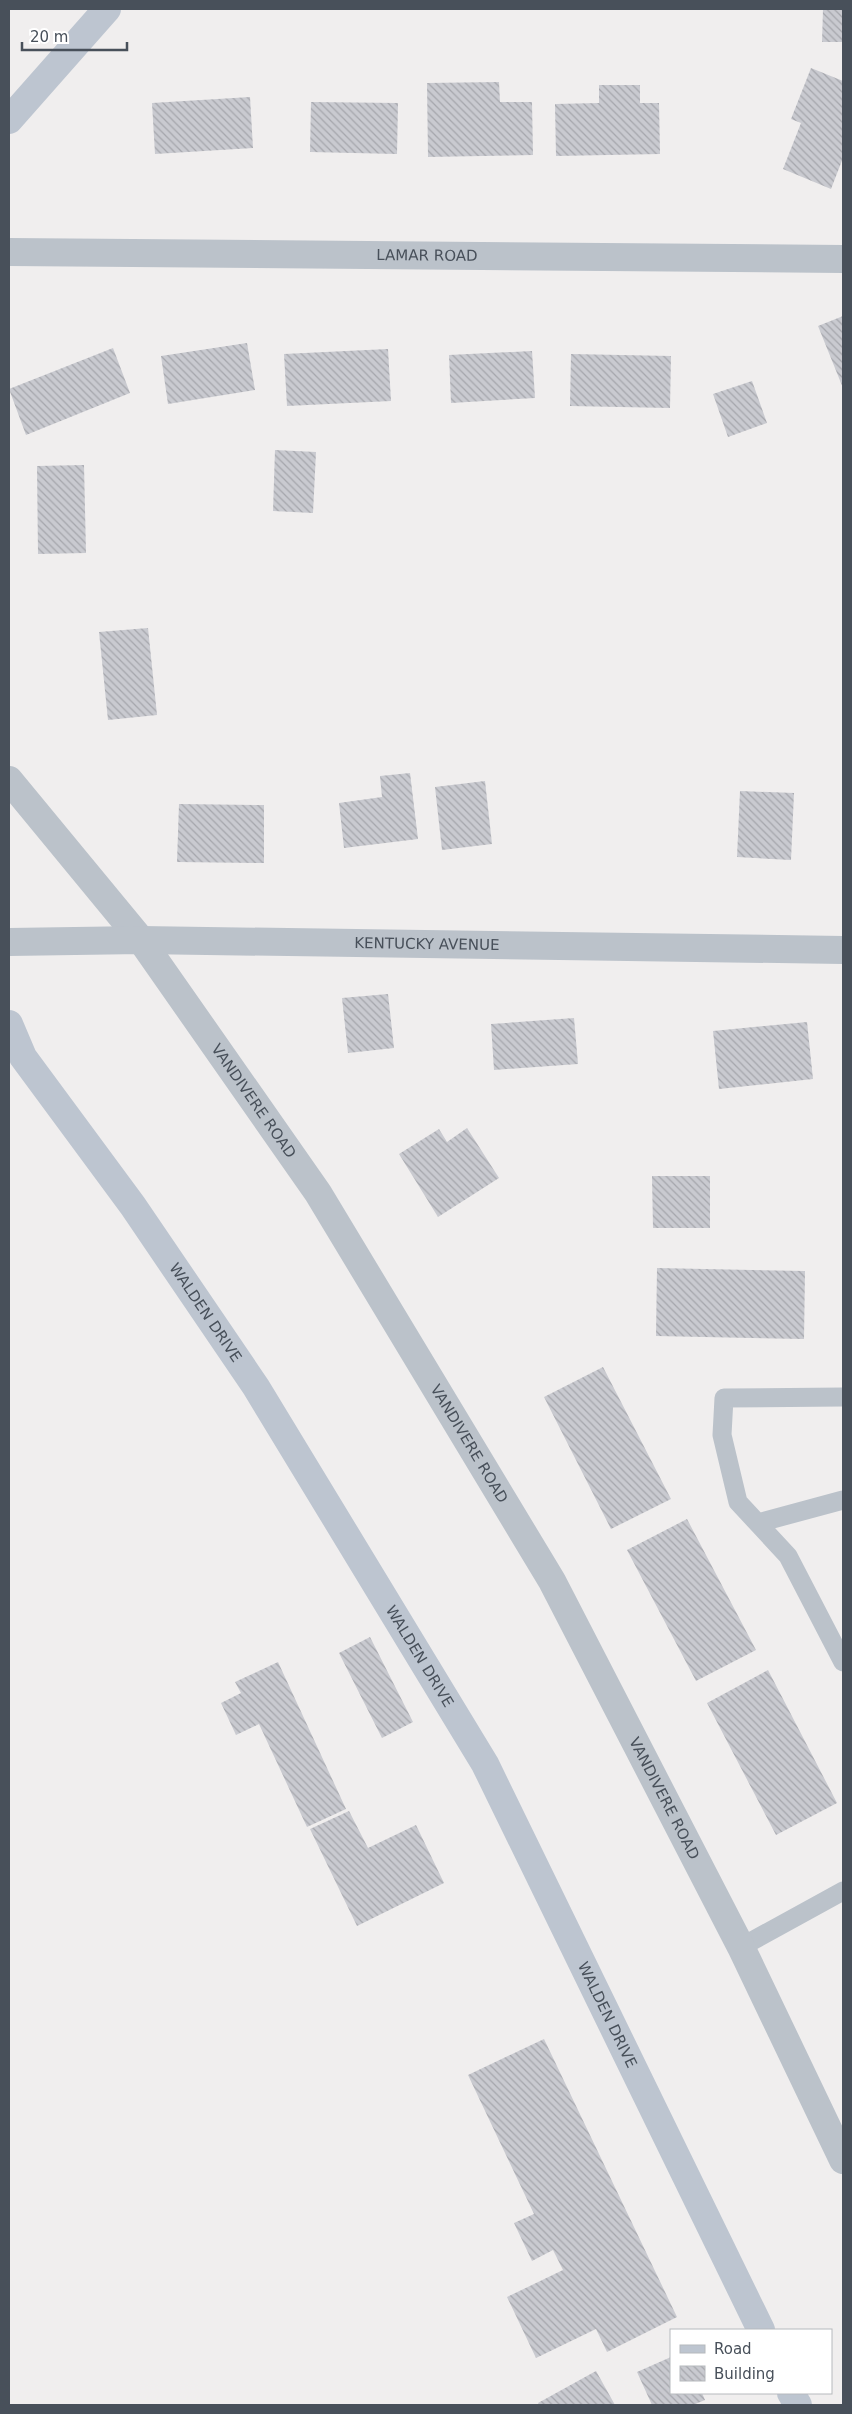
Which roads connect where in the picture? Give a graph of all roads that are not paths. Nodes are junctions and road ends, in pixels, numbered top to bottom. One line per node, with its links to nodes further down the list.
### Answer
1 (107, 9): 2 (street)
2 (9, 120)
3 (9, 252): 4 (street, LAMAR ROAD)
4 (843, 259)
5 (9, 780): 6 (street, VANDIVERE ROAD)
6 (141, 940): 7 (street, KENTUCKY AVENUE); 8 (street, KENTUCKY AVENUE); 15 (street, VANDIVERE ROAD)
7 (9, 942)
8 (843, 950)
9 (9, 1024): 17 (street, WALDEN DRIVE)
10 (843, 1397): 12 (lane)
11 (843, 1500): 12 (lane)
12 (758, 1523): 13 (lane)
13 (843, 1662)
14 (843, 1891): 15 (lane)
15 (741, 1947): 16 (street, VANDIVERE ROAD)
16 (843, 2160)
17 (761, 2329)

